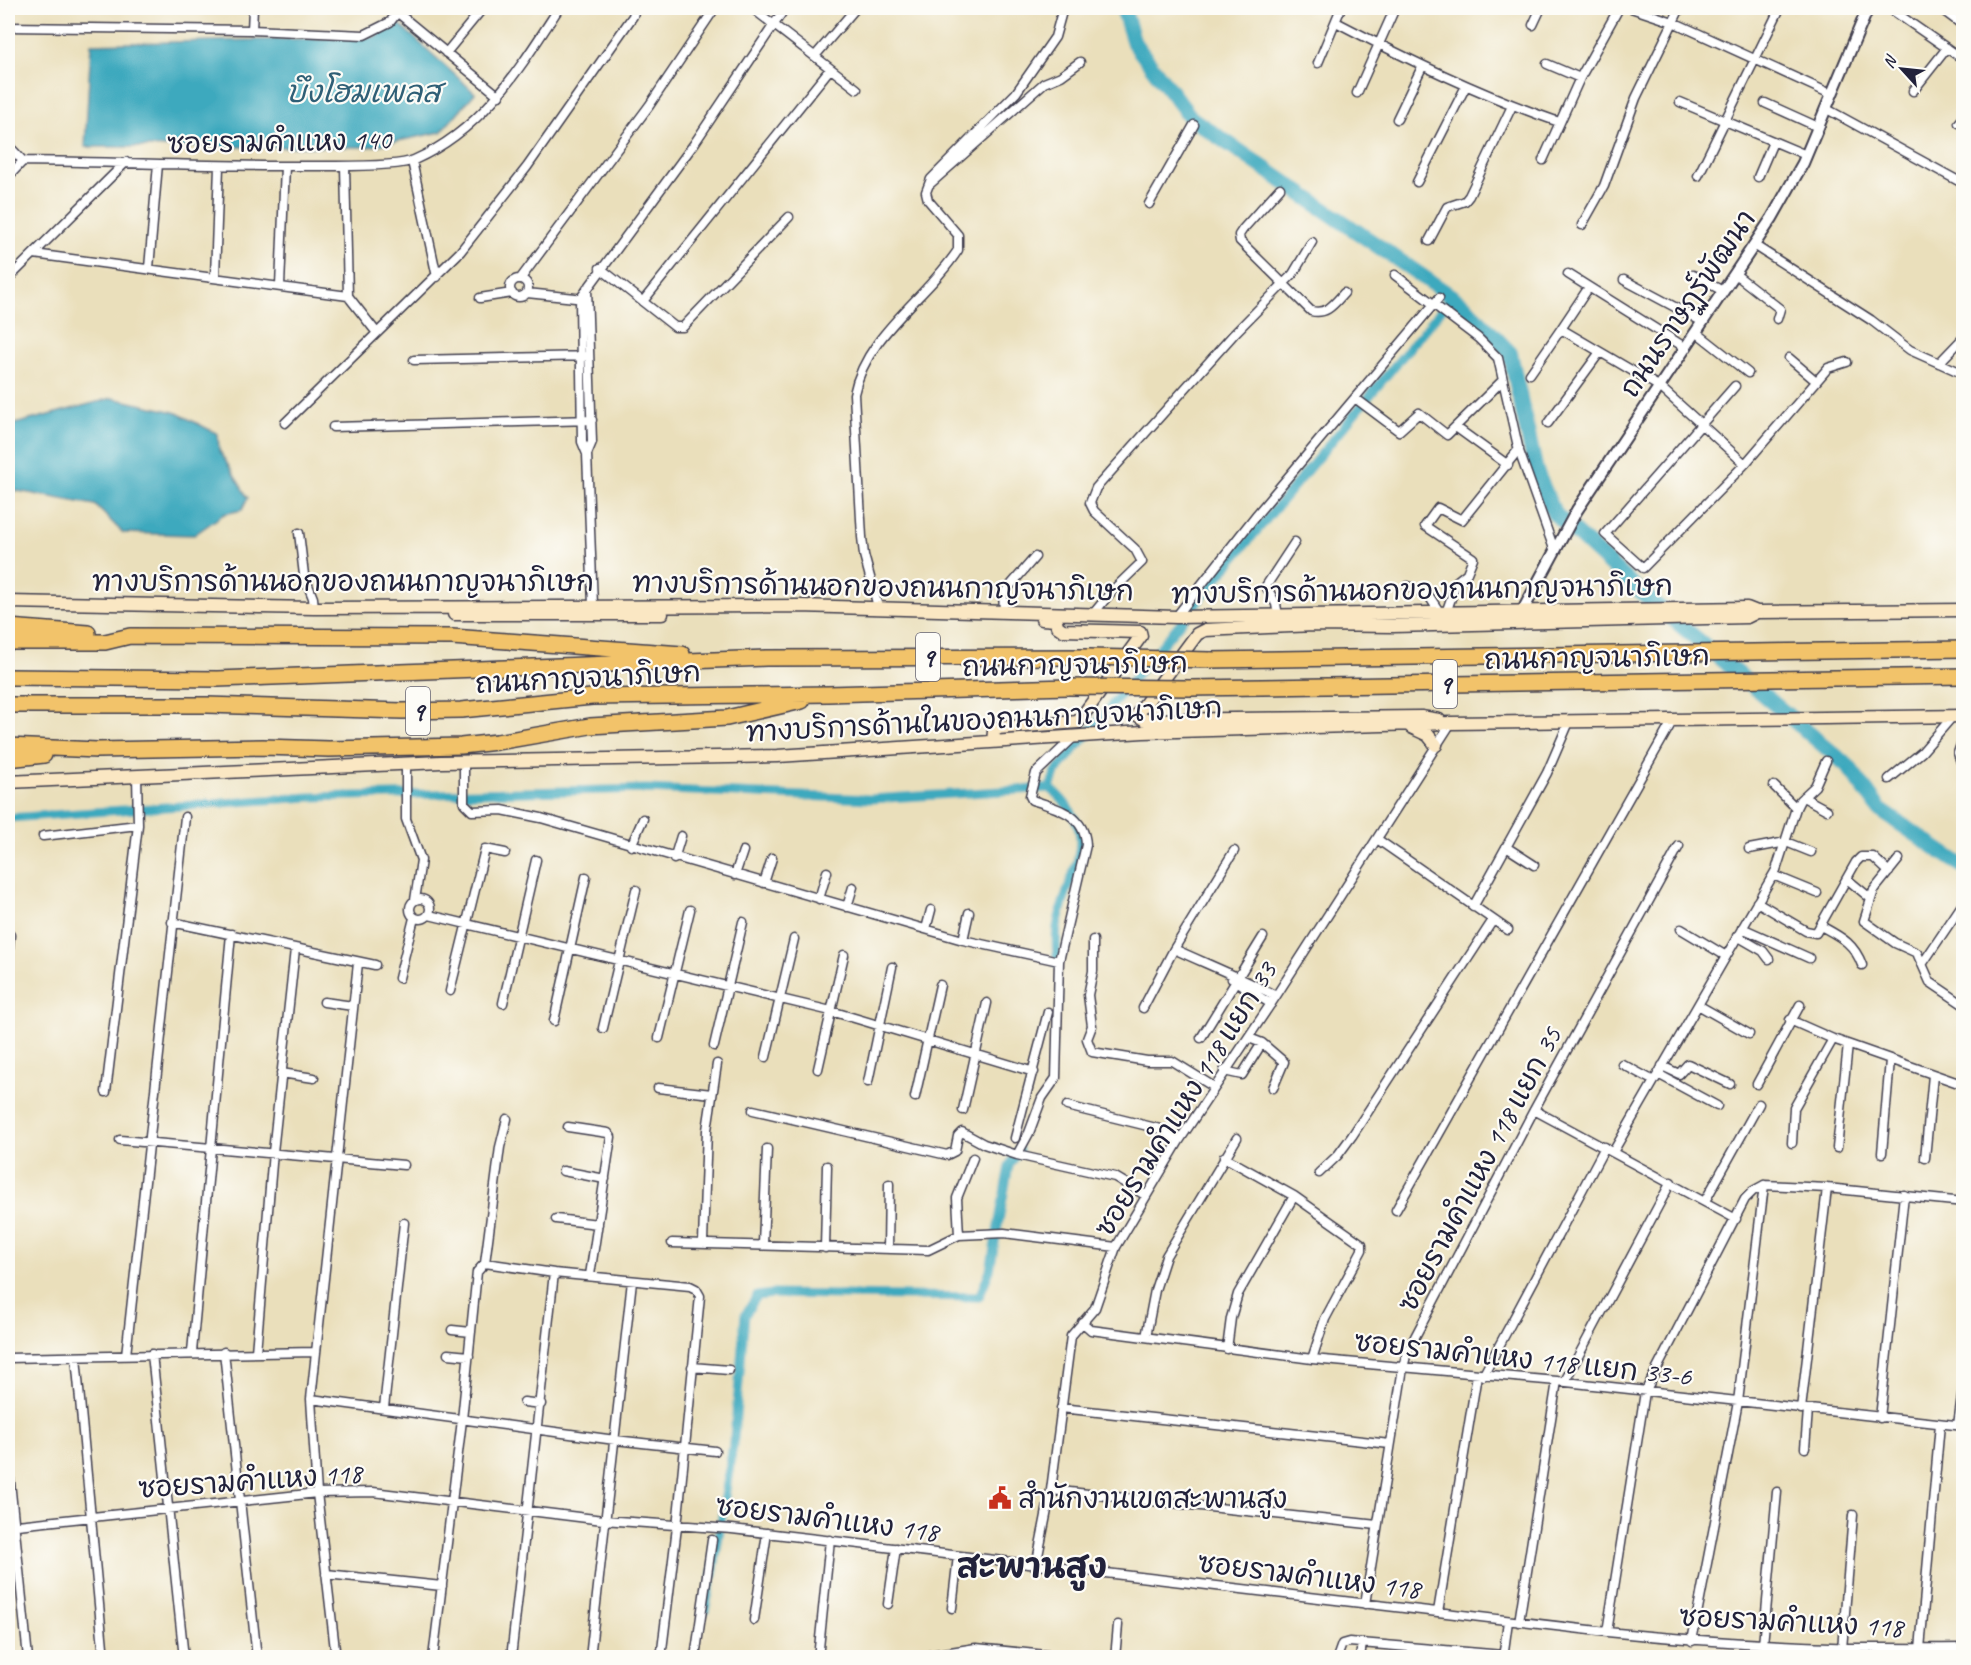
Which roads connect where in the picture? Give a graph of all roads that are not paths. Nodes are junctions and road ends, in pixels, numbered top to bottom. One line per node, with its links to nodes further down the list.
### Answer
1 (253, 8): 27 (street)
2 (483, 8): 30 (street)
3 (559, 8): 45 (street, ซอยรามคำแหง 140)
4 (635, 8): 87 (street)
5 (715, 8): 88 (street)
6 (752, 8): 23 (street)
7 (785, 8): 23 (street)
8 (856, 8): 31 (street)
9 (1063, 8): 55 (street)
10 (1341, 8): 21 (street)
11 (1395, 8): 28 (street)
12 (1541, 8): 24 (street)
13 (1619, 8): 39 (street)
14 (1630, 8): 22 (street)
15 (1680, 8): 22 (street)
16 (1780, 8): 32 (street)
17 (1868, 8): 44 (street, ถนนราษฏร์พัฒนา)
18 (1890, 8): 29 (street)
19 (1940, 8): 25 (street)
20 (399, 10): 27 (street); 30 (street)
21 (1336, 22): 28 (street); 35 (street)
22 (1673, 22): 32 (street); 75 (street)
23 (775, 24): 31 (street); 81 (street)
24 (1533, 25)
25 (1964, 26)
26 (8, 27): 27 (street)
27 (252, 30)
28 (1380, 45): 37 (street); 43 (street)
29 (1947, 48): 33 (street); 42 (street)
30 (446, 53): 45 (street)
31 (815, 56): 38 (street)
32 (1755, 59): 44 (street); 52 (street)
33 (1964, 60)
34 (1080, 62): 55 (street)
35 (1318, 63)
36 (1547, 64): 39 (street)
37 (1422, 67): 40 (street); 50 (street)
38 (830, 69): 41 (street); 101 (street)
39 (1580, 78): 51 (street)
40 (1466, 86): 48 (street); 70 (street)
41 (857, 89)
42 (1913, 91)
43 (1357, 93)
44 (1831, 94): 49 (street, ถนนราษฏร์พัฒนา)
45 (499, 96): 61 (street, ซอยรามคำแหง 140)
46 (1680, 102): 52 (street)
47 (1765, 103): 54 (street)
48 (1512, 106): 51 (street); 76 (street)
49 (1825, 108): 54 (street, ถนนราษฏร์พัฒนา); 71 (street)
50 (1397, 119)
51 (1559, 122): 59 (street)
52 (1724, 122): 56 (street); 67 (street)
53 (1194, 125): 73 (street)
54 (1818, 127): 58 (street, ถนนราษฏร์พัฒนา)
55 (976, 138): 142 (street)
56 (1773, 142): 58 (street); 69 (street)
57 (8, 146): 60 (street)
58 (1806, 155): 78 (street, ถนนราษฏร์พัฒนา)
59 (1543, 160)
60 (23, 161): 62 (street, ซอยรามคำแหง 140); 68 (street)
61 (412, 161): 65 (street, ซอยรามคำแหง 140); 87 (street)
62 (126, 162): 63 (street, ซอยรามคำแหง 140); 79 (street)
63 (158, 165): 66 (street, ซอยรามคำแหง 140); 80 (street)
64 (285, 166): 65 (street, ซอยรามคำแหง 140); 66 (street, ซอยรามคำแหง 140); 92 (street)
65 (345, 166): 98 (street)
66 (219, 167): 86 (street)
67 (1698, 176)
68 (8, 177)
69 (1758, 177)
70 (1417, 182)
71 (1964, 184)
72 (1280, 188): 91 (street)
73 (1149, 204)
74 (789, 217): 101 (street)
75 (1582, 225)
76 (1429, 241)
77 (1312, 242): 91 (street)
78 (1754, 244): 83 (street, ถนนราษฏร์พัฒนา); 114 (street)
79 (34, 254): 80 (street); 89 (street)
80 (149, 268): 86 (street)
81 (600, 268): 100 (street); 101 (street)
82 (1568, 274): 93 (street)
83 (1734, 274): 94 (street, ถนนราษฏร์พัฒนา); 103 (street)
84 (1395, 275): 102 (street)
85 (1693, 275): 94 (street)
86 (215, 276): 92 (street)
87 (437, 277): 106 (street)
88 (521, 278): 95 (street); 96 (street)
89 (8, 279)
90 (1624, 280): 104 (street)
91 (1282, 285): 97 (street); 148 (street)
92 (280, 286): 98 (street)
93 (1589, 287): 105 (street); 108 (street)
94 (1723, 291): 104 (street, ถนนราษฏร์พัฒนา)
95 (512, 293): 96 (street); 99 (street)
96 (527, 293): 100 (street)
97 (1344, 293)
98 (348, 296): 106 (street)
99 (480, 297)
100 (584, 299): 110 (street)
101 (644, 300)
102 (1437, 302): 118 (street); 122 (street)
103 (1777, 320)
104 (1699, 327): 108 (street, ถนนราษฏร์พัฒนา); 115 (street)
105 (1561, 329): 109 (street); 116 (street)
106 (377, 333): 125 (street)
107 (1964, 337): 114 (street)
108 (1686, 348): 121 (street, ถนนราษฏร์พัฒนา)
109 (1600, 352): 121 (street); 126 (street)
110 (584, 356): 112 (street); 123 (street); 124 (street)
111 (1790, 358): 119 (street)
112 (414, 360)
113 (1847, 362): 119 (street)
114 (1939, 363): 117 (street)
115 (1748, 373)
116 (1530, 374)
117 (1964, 374)
118 (1503, 380): 129 (street); 130 (street)
119 (1816, 381): 132 (street)
120 (1735, 386): 127 (street)
121 (1660, 387): 127 (street); 136 (street, ถนนราษฏร์พัฒนา)
122 (1356, 399): 129 (street); 151 (street)
123 (592, 420): 124 (street); 131 (street)
124 (581, 421): 128 (street); 131 (street)
125 (285, 423)
126 (1548, 423)
127 (1702, 425): 132 (street); 132 (street)
128 (333, 427)
129 (1457, 428): 133 (street)
130 (1519, 450): 133 (street); 136 (street)
131 (587, 454): 141 (street)
132 (1745, 464)
133 (1508, 465): 147 (street)
134 (299, 532): 143 (street)
135 (1295, 542): 149 (street)
136 (1554, 549): 146 (street, ถนนราษฏร์พัฒนา)
137 (1035, 557): 144 (street)
138 (1408, 586): 147 (street)
139 (8, 602): 140 (main road, ทางบริการด้านนอกของถนนกาญจนาภิเษก)
140 (30, 603): 143 (main road, ทางบริการด้านนอกของถนนกาญจนาภิเษก); 153 (main road)
141 (593, 605): 142 (main road, ทางบริการด้านนอกของถนนกาญจนาภิเษก); 143 (main road, ทางบริการด้านนอกของถนนกาญจนาภิเษก)
142 (878, 607): 144 (main road, ทางบริการด้านนอกของถนนกาญจนาภิเษก)
143 (314, 608)
144 (1004, 610): 148 (main road, ทางบริการด้านนอกของถนนกาญจนาภิเษก)
145 (1964, 610): 150 (main road, ทางบริการด้านนอกของถนนกาญจนาภิเษก)
146 (1522, 612): 147 (main road, ทางบริการด้านนอกของถนนกาญจนาภิเษก); 150 (main road, ทางบริการด้านนอกของถนนกาญจนาภิเษก)
147 (1443, 613): 149 (main road, ทางบริการด้านนอกของถนนกาญจนาภิเษก)
148 (1094, 614): 151 (main road, ทางบริการด้านนอกของถนนกาญจนาภิเษก)
149 (1278, 616): 152 (main road, ทางบริการด้านนอกของถนนกาญจนาภิเษก)
150 (1616, 616): 154 (main road)
151 (1175, 619): 152 (main road, ทางบริการด้านนอกของถนนกาญจนาภิเษก); 153 (main road)
152 (1207, 619): 154 (main road)
153 (1056, 620): 171 (main road)
154 (1314, 625): 167 (main road)
155 (8, 627): 156 (highway)
156 (130, 636): 157 (highway); 159 (highway)
157 (8, 642)
158 (1964, 649): 159 (highway, ถนนกาญจนาภิเษก / 9, bridge)
159 (766, 658): 161 (highway, ถนนกาญจนาภิเษก / 9)
160 (1964, 676): 162 (highway, ถนนกาญจนาภิเษก / 9, bridge)
161 (8, 677)
162 (828, 694): 163 (highway, ถนนกาญจนาภิเษก / 9); 174 (highway)
163 (8, 705)
164 (1958, 716): 165 (main road, ทางบริการด้านในของถนนกาญจนาภิเษก); 181 (street)
165 (1673, 720): 166 (main road, ทางบริการด้านในของถนนกาญจนาภิเษก); 353 (street)
166 (1569, 722): 167 (main road, ทางบริการด้านในของถนนกาญจนาภิเษก); 195 (street)
167 (1451, 723): 168 (main road, ทางบริการด้านในของถนนกาญจนาภิเษก); 172 (street, ซอยรามคำแหง 118 แยก 33)
168 (1408, 726): 169 (main road, ทางบริการด้านในของถนนกาญจนาภิเษก); 172 (main road)
169 (1076, 736): 171 (main road, ทางบริการด้านในของถนนกาญจนาภิเษก); 255 (street)
170 (1964, 736): 179 (street)
171 (993, 742): 177 (main road, ทางบริการด้านในของถนนกาญจนาภิเษก)
172 (1436, 745): 192 (street, ซอยรามคำแหง 118 แยก 33)
173 (8, 746): 174 (highway)
174 (97, 750): 175 (highway)
175 (8, 759)
176 (1826, 761): 184 (street)
177 (464, 762): 178 (main road, ทางบริการด้านในของถนนกาญจนาภิเษก); 194 (street)
178 (406, 770): 180 (main road, ทางบริการด้านในของถนนกาญจนาภิเษก); 219 (street)
179 (1964, 771)
180 (137, 775): 182 (main road, ทางบริการด้านในของถนนกาญจนาภิเษก); 189 (street)
181 (1889, 779)
182 (8, 782)
183 (1774, 786): 185 (street)
184 (1803, 797): 185 (street); 186 (street)
185 (1796, 808): 193 (street)
186 (1827, 810)
187 (185, 817): 230 (street)
188 (643, 819): 194 (street)
189 (138, 825): 190 (street); 311 (street)
190 (43, 836)
191 (681, 836): 203 (street)
192 (1377, 839): 223 (street); 268 (street, ซอยรามคำแหง 118 แยก 33)
193 (1786, 842): 197 (street); 200 (street); 210 (street)
194 (631, 846): 203 (street)
195 (1506, 846): 206 (street); 223 (street)
196 (1679, 846): 319 (street, ซอยรามคำแหง 118 แยก 35)
197 (1749, 849)
198 (743, 851): 209 (street)
199 (1234, 851): 246 (street)
200 (1811, 852)
201 (505, 853): 232 (street)
202 (772, 858): 213 (street)
203 (674, 859): 209 (street)
204 (1899, 859): 208 (street)
205 (537, 860): 239 (street)
206 (1534, 865)
207 (827, 872): 218 (street)
208 (1889, 872): 212 (street); 217 (street)
209 (735, 875): 213 (street)
210 (1773, 875): 216 (street); 220 (street)
211 (586, 877): 248 (street)
212 (1847, 879): 217 (street); 233 (street)
213 (764, 883): 218 (street)
214 (853, 887): 222 (street)
215 (636, 890): 254 (street)
216 (1817, 893)
217 (1870, 898): 257 (street)
218 (819, 899): 222 (street)
219 (415, 900): 227 (street); 228 (street)
220 (1757, 902): 233 (street); 234 (street)
221 (1964, 902): 257 (street)
222 (847, 907): 235 (street)
223 (1473, 908): 229 (street)
224 (690, 909): 261 (street)
225 (931, 910): 235 (street)
226 (969, 913): 244 (street)
227 (429, 915): 228 (street); 232 (street)
228 (414, 918): 262 (street)
229 (1493, 920): 237 (street); 342 (street)
230 (172, 922): 238 (street); 325 (street)
231 (743, 922): 265 (street)
232 (466, 923): 239 (street); 266 (street)
233 (1821, 926): 259 (street)
234 (1742, 928): 241 (street); 252 (street)
235 (926, 929): 244 (street)
236 (1681, 929): 250 (street)
237 (1508, 930)
238 (231, 934): 247 (street); 328 (street)
239 (518, 935): 248 (street); 270 (street)
240 (10, 936): 251 (street)
241 (1737, 936): 250 (street); 253 (street)
242 (1263, 937): 263 (street)
243 (794, 939): 267 (street)
244 (963, 940): 255 (street)
245 (1093, 940): 308 (street)
246 (1174, 948): 263 (street); 276 (street)
247 (295, 949): 256 (street); 300 (street)
248 (570, 949): 254 (street); 280 (street)
249 (844, 955): 277 (street)
250 (1726, 956): 272 (street)
251 (8, 958)
252 (1809, 958)
253 (1769, 959)
254 (619, 960): 261 (street); 282 (street)
255 (1059, 961): 334 (street)
256 (358, 963): 258 (street); 275 (street)
257 (1923, 963): 274 (street)
258 (375, 965)
259 (1862, 965)
260 (892, 967): 281 (street)
261 (675, 974): 265 (street); 284 (street)
262 (399, 978)
263 (1237, 979): 268 (street); 285 (street)
264 (940, 985): 288 (street)
265 (728, 987): 267 (street); 291 (street)
266 (450, 990)
267 (779, 999): 277 (street); 293 (street)
268 (1274, 1000): 286 (street, ซอยรามคำแหง 118 แยก 33)
269 (324, 1002): 275 (street)
270 (502, 1003)
271 (987, 1003): 292 (street)
272 (1698, 1005): 283 (street); 301 (street)
273 (1800, 1005): 279 (street)
274 (1964, 1005)
275 (353, 1006): 338 (street)
276 (1143, 1008)
277 (831, 1011): 281 (street); 297 (street)
278 (1048, 1012): 299 (street)
279 (1790, 1020): 287 (street); 306 (street)
280 (554, 1021)
281 (878, 1026): 288 (street); 304 (street)
282 (603, 1028)
283 (1749, 1034)
284 (659, 1038)
285 (1201, 1038)
286 (1249, 1038): 289 (street); 298 (street, ซอยรามคำแหง 118 แยก 33)
287 (1833, 1039): 290 (street); 327 (street)
288 (927, 1040): 292 (street); 313 (street)
289 (1262, 1043): 298 (street); 310 (street)
290 (1848, 1045): 294 (street); 329 (street)
291 (714, 1046)
292 (975, 1055): 299 (street); 318 (street)
293 (766, 1057)
294 (1890, 1060): 302 (street); 333 (street)
295 (717, 1064): 312 (street)
296 (1622, 1064): 301 (street)
297 (818, 1069)
298 (1224, 1071): 308 (street, ซอยรามคำแหง 118 แยก 33)
299 (1034, 1072): 322 (street)
300 (281, 1073): 303 (street); 332 (street)
301 (1658, 1074): 305 (street); 316 (street); 331 (street)
302 (1933, 1075): 307 (street); 337 (street)
303 (314, 1078)
304 (868, 1083)
305 (1730, 1084)
306 (1757, 1084)
307 (1964, 1085)
308 (1214, 1087): 326 (street, ซอยรามคำแหง 118 แยก 33)
309 (658, 1088): 312 (street)
310 (1273, 1088)
311 (106, 1092)
312 (712, 1094): 359 (street)
313 (915, 1097)
314 (1759, 1104): 351 (street)
315 (1066, 1106): 326 (street)
316 (1716, 1106)
317 (753, 1110): 334 (street)
318 (963, 1110)
319 (1534, 1110): 331 (street); 386 (street, ซอยรามคำแหง 118 แยก 35)
320 (507, 1119): 365 (street)
321 (568, 1127): 343 (street)
322 (1016, 1138)
323 (1237, 1138): 335 (street)
324 (120, 1140): 325 (street)
325 (148, 1141): 328 (street); 380 (street)
326 (1179, 1141): 348 (street, ซอยรามคำแหง 118 แยก 33)
327 (1792, 1143)
328 (210, 1148): 332 (street); 374 (street)
329 (1837, 1148)
330 (767, 1149): 361 (street)
331 (1609, 1150): 344 (street); 388 (street)
332 (273, 1152): 338 (street); 376 (street)
333 (1882, 1153)
334 (1017, 1155): 348 (street)
335 (1224, 1157): 349 (street); 372 (street)
336 (973, 1158): 358 (street)
337 (1925, 1158)
338 (335, 1159): 339 (street); 377 (street)
339 (404, 1165)
340 (827, 1166): 363 (street)
341 (562, 1171): 343 (street)
342 (1319, 1173)
343 (605, 1179): 357 (street)
344 (1671, 1182): 351 (street); 389 (street)
345 (889, 1184): 364 (street)
346 (1764, 1185): 347 (street); 354 (street); 394 (street)
347 (1827, 1188): 350 (street); 398 (street)
348 (1145, 1195): 362 (street, ซอยรามคำแหง 118 แยก 33)
349 (1294, 1196): 373 (street); 384 (street)
350 (1904, 1196): 352 (street); 399 (street)
351 (1705, 1201): 354 (street)
352 (1964, 1202)
353 (1396, 1210)
354 (1736, 1219): 391 (street)
355 (556, 1220): 357 (street)
356 (404, 1223): 396 (street)
357 (598, 1224): 367 (street)
358 (959, 1235): 362 (street); 364 (street)
359 (703, 1242): 360 (street); 361 (street)
360 (672, 1243)
361 (763, 1244): 363 (street)
362 (1116, 1247): 369 (street, ซอยรามคำแหง 118 แยก 33)
363 (825, 1248): 364 (street)
364 (888, 1250)
365 (485, 1263): 366 (street); 371 (street)
366 (555, 1274): 367 (street); 395 (street)
367 (590, 1275): 368 (street)
368 (633, 1281): 385 (street); 404 (street)
369 (1082, 1322): 372 (street, ซอยรามคำแหง 118 แยก 33-6); 397 (street, ซอยรามคำแหง 118 แยก 33)
370 (452, 1330): 371 (street)
371 (471, 1332): 381 (street)
372 (1146, 1337): 373 (street, ซอยรามคำแหง 118 แยก 33-6)
373 (1227, 1349): 384 (street, ซอยรามคำแหง 118 แยก 33-6)
374 (192, 1352): 375 (street); 378 (street)
375 (224, 1352): 376 (street); 414 (street)
376 (256, 1352): 377 (street)
377 (316, 1352): 392 (street)
378 (152, 1354): 380 (street); 415 (street)
379 (448, 1354): 381 (street)
380 (126, 1356): 382 (street)
381 (469, 1356): 400 (street)
382 (76, 1357): 383 (street); 418 (street)
383 (8, 1358)
384 (1312, 1359): 386 (street, ซอยรามคำแหง 118 แยก 33-6)
385 (692, 1367): 387 (street); 406 (street)
386 (1402, 1368): 388 (street, ซอยรามคำแหง 118 แยก 33-6); 405 (street, ซอยรามคำแหง 118 แยก 35)
387 (729, 1370)
388 (1480, 1375): 389 (street, ซอยรามคำแหง 118 แยก 33-6); 434 (street)
389 (1561, 1381): 391 (street, ซอยรามคำแหง 118 แยก 33-6); 437 (street)
390 (1964, 1381): 402 (street)
391 (1645, 1392): 394 (street, ซอยรามคำแหง 118 แยก 33-6); 439 (street)
392 (311, 1399): 396 (street); 412 (street)
393 (524, 1402): 395 (street)
394 (1738, 1402): 398 (street, ซอยรามคำแหง 118 แยก 33-6); 440 (street)
395 (541, 1404): 403 (street)
396 (384, 1408): 400 (street)
397 (1061, 1408): 405 (street); 410 (street, ซอยรามคำแหง 118 แยก 33)
398 (1805, 1410): 399 (street, ซอยรามคำแหง 118 แยก 33-6); 407 (street)
399 (1880, 1418): 401 (street, ซอยรามคำแหง 118 แยก 33-6)
400 (462, 1420): 403 (street); 413 (street)
401 (1940, 1424): 402 (street, ซอยรามคำแหง 118 แยก 33-6); 445 (street)
402 (1961, 1425)
403 (538, 1430): 404 (street); 416 (street)
404 (615, 1440): 406 (street); 419 (street)
405 (1390, 1444): 421 (street, ซอยรามคำแหง 118 แยก 35)
406 (683, 1447): 408 (street); 422 (street)
407 (1805, 1448)
408 (715, 1451)
409 (8, 1462): 420 (street)
410 (1051, 1490): 421 (street); 428 (street, ซอยรามคำแหง 118 แยก 33)
411 (1777, 1492): 442 (street)
412 (317, 1493): 413 (street, ซอยรามคำแหง 118); 414 (street, ซอยรามคำแหง 118); 429 (street)
413 (452, 1500): 416 (street, ซอยรามคำแหง 118); 430 (street)
414 (240, 1503): 415 (street, ซอยรามคำแหง 118); 452 (street)
415 (168, 1507): 418 (street, ซอยรามคำแหง 118); 451 (street)
416 (529, 1510): 419 (street, ซอยรามคำแหง 118); 456 (street)
417 (1854, 1515): 444 (street)
418 (89, 1516): 420 (street, ซอยรามคำแหง 118); 450 (street)
419 (603, 1520): 422 (street, ซอยรามคำแหง 118); 457 (street)
420 (10, 1525): 449 (street)
421 (1377, 1525): 432 (street, ซอยรามคำแหง 118 แยก 35)
422 (677, 1527): 423 (street, ซอยรามคำแหง 118); 458 (street)
423 (767, 1533): 425 (street, ซอยรามคำแหง 118); 435 (street)
424 (712, 1540): 459 (street)
425 (830, 1540): 426 (street, ซอยรามคำแหง 118); 460 (street)
426 (896, 1548): 427 (street, ซอยรามคำแหง 118); 431 (street)
427 (958, 1556): 428 (street, ซอยรามคำแหง 118); 433 (street)
428 (1036, 1566): 432 (street, ซอยรามคำแหง 118)
429 (326, 1575): 430 (street); 447 (street)
430 (442, 1586): 455 (street)
431 (888, 1604)
432 (1365, 1604): 434 (street, ซอยรามคำแหง 118)
433 (952, 1608)
434 (1438, 1612): 436 (street, ซอยรามคำแหง 118)
435 (754, 1620)
436 (1508, 1621): 437 (street, ซอยรามคำแหง 118); 448 (street)
437 (1519, 1622): 439 (street, ซอยรามคำแหง 118)
438 (1118, 1626): 463 (street)
439 (1607, 1632): 440 (street, ซอยรามคำแหง 118)
440 (1692, 1641): 442 (street, ซอยรามคำแหง 118)
441 (1362, 1643): 448 (street); 464 (street); 465 (street)
442 (1763, 1645): 444 (street, ซอยรามคำแหง 118)
443 (1964, 1648): 445 (street, ซอยรามคำแหง 118)
444 (1842, 1649): 446 (street, ซอยรามคำแหง 118)
445 (1920, 1649): 446 (street, ซอยรามคำแหง 118)
446 (1860, 1654)
447 (335, 1656): 453 (street); 454 (street)
448 (1503, 1656)
449 (28, 1658)
450 (104, 1658)
451 (184, 1658)
452 (257, 1658)
453 (318, 1658)
454 (356, 1658)
455 (433, 1658)
456 (511, 1658)
457 (590, 1658)
458 (661, 1658)
459 (695, 1658)
460 (818, 1658)
461 (912, 1658): 462 (street)
462 (1076, 1658)
463 (1115, 1658)
464 (1337, 1658)
465 (1360, 1658)

